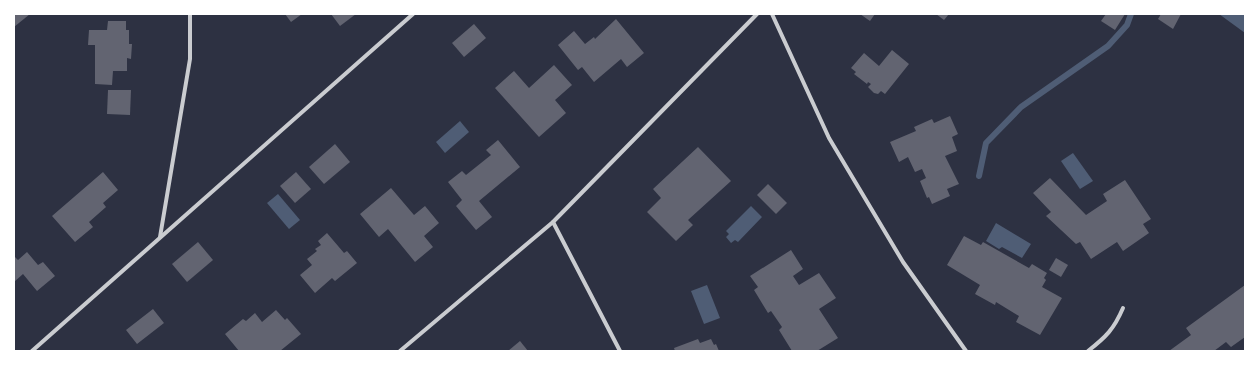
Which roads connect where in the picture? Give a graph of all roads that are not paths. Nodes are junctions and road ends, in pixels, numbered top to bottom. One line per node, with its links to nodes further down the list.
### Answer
1 (190, 14): 6 (street)
2 (413, 14): 6 (street)
3 (756, 14): 5 (street)
4 (772, 14): 11 (street)
5 (553, 222): 9 (street); 10 (street)
6 (159, 238): 8 (street)
7 (1123, 308): 12 (street)
8 (32, 351)
9 (400, 351)
10 (620, 351)
11 (966, 351)
12 (1088, 351)

